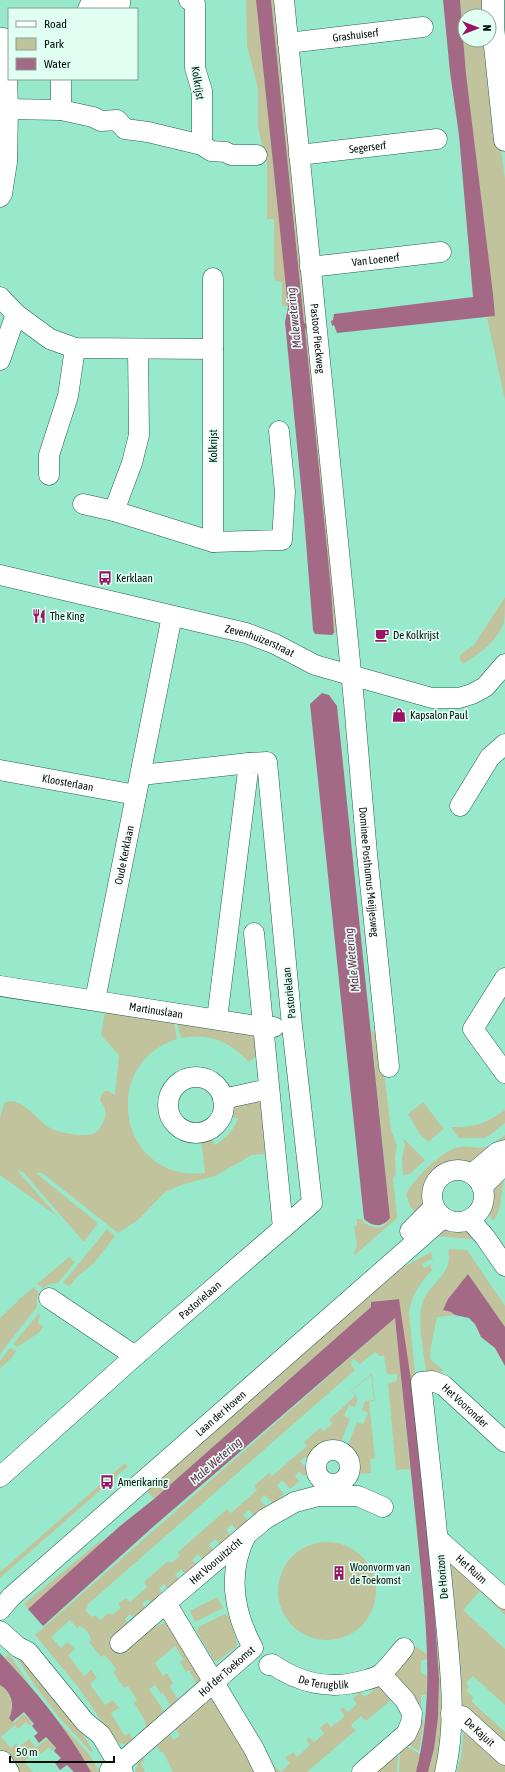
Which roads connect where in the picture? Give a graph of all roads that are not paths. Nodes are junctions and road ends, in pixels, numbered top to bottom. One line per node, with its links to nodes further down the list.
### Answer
1 (120, 0): 5 (street)
2 (189, 0): 14 (street, Kolkrijst)
3 (284, 0): 8 (street, Pastoor Pieckweg)
4 (493, 0): 13 (main road)
5 (88, 8)
6 (423, 27): 8 (street, Grashuiserf)
7 (0, 38): 10 (street)
8 (288, 43): 15 (street, Pastoor Pieckweg)
9 (61, 80): 11 (street)
10 (8, 109): 11 (street); 17 (street)
11 (61, 110): 14 (street)
12 (437, 139): 15 (street, Segerserf)
13 (505, 140)
14 (202, 145): 16 (street)
15 (299, 154): 20 (street, Pastoor Pieckweg)
16 (256, 155)
17 (4, 162): 18 (street)
18 (0, 197)
19 (441, 252): 20 (street, Van Loenerf)
20 (310, 267): 36 (street, Pastoor Pieckweg)
21 (213, 278): 25 (street, Kolkrijst)
22 (0, 297): 23 (street)
23 (16, 314): 24 (street); 27 (street)
24 (75, 348): 26 (street); 29 (street)
25 (212, 349): 26 (street); 32 (street, Kolkrijst)
26 (138, 350): 31 (street)
27 (0, 360)
28 (279, 432): 32 (street)
29 (49, 475)
30 (83, 504): 31 (street)
31 (114, 511): 32 (street)
32 (212, 542)
33 (0, 575): 34 (street, Zevenhuizerstraat)
34 (172, 616): 36 (street, Zevenhuizerstraat); 40 (street, Oude Kerklaan)
35 (505, 664): 36 (street, Zevenhuizerstraat)
36 (352, 676): 50 (street, Dominee Posthumus Meijjesweg)
37 (505, 744): 42 (street)
38 (249, 763): 40 (street, Pastorielaan); 47 (street); 48 (street, Pastorielaan)
39 (0, 770): 41 (street, Kloosterlaan)
40 (141, 775): 41 (street, Oude Kerklaan)
41 (136, 794): 46 (street, Oude Kerklaan)
42 (460, 806)
43 (254, 933): 49 (street)
44 (505, 978): 51 (street)
45 (0, 986): 46 (street)
46 (95, 1000): 47 (street, Martinuslaan)
47 (217, 1019): 49 (street)
48 (292, 1026): 49 (street); 59 (street, Pastorielaan)
49 (263, 1027): 52 (street)
50 (389, 1067)
51 (505, 1074)
52 (269, 1089): 53 (street); 59 (street)
53 (223, 1099)
54 (505, 1150): 56 (street)
55 (505, 1164): 56 (street)
56 (477, 1181): 57 (street); 58 (street)
57 (438, 1212): 58 (street); 71 (street, Laan der Hoven); 74 (street, Laan der Hoven)
58 (476, 1214): 60 (street); 61 (street)
59 (283, 1228): 63 (street, Pastorielaan)
60 (505, 1245)
61 (505, 1266)
62 (49, 1298): 63 (street)
63 (135, 1356): 66 (street, Pastorielaan)
64 (421, 1382): 65 (street, Het Vooronder); 70 (street, De Horizon)
65 (505, 1442)
66 (0, 1477)
67 (323, 1486): 67 (street); 68 (street); 69 (street, Het Vooruitzicht)
68 (383, 1507)
69 (246, 1535): 73 (street, Het Vooruitzicht); 81 (street, Hof der Toekomst)
70 (438, 1539): 72 (street, Het Ruim); 82 (street, De Horizon)
71 (0, 1591)
72 (505, 1599)
73 (166, 1603): 76 (street, Het Vooruitzicht); 81 (street)
74 (0, 1611): 78 (street)
75 (0, 1630): 78 (street)
76 (120, 1643)
77 (404, 1648): 80 (street)
78 (28, 1652): 85 (street)
79 (269, 1665): 80 (street, De Terugblik)
80 (381, 1674): 88 (street)
81 (213, 1682): 85 (street, Hof der Toekomst); 87 (street)
82 (451, 1714): 83 (street, De Kajuit); 89 (street, De Horizon)
83 (505, 1755)
84 (0, 1761): 86 (street)
85 (115, 1770)
86 (9, 1772)
87 (265, 1772)
88 (362, 1772)
89 (445, 1772)

